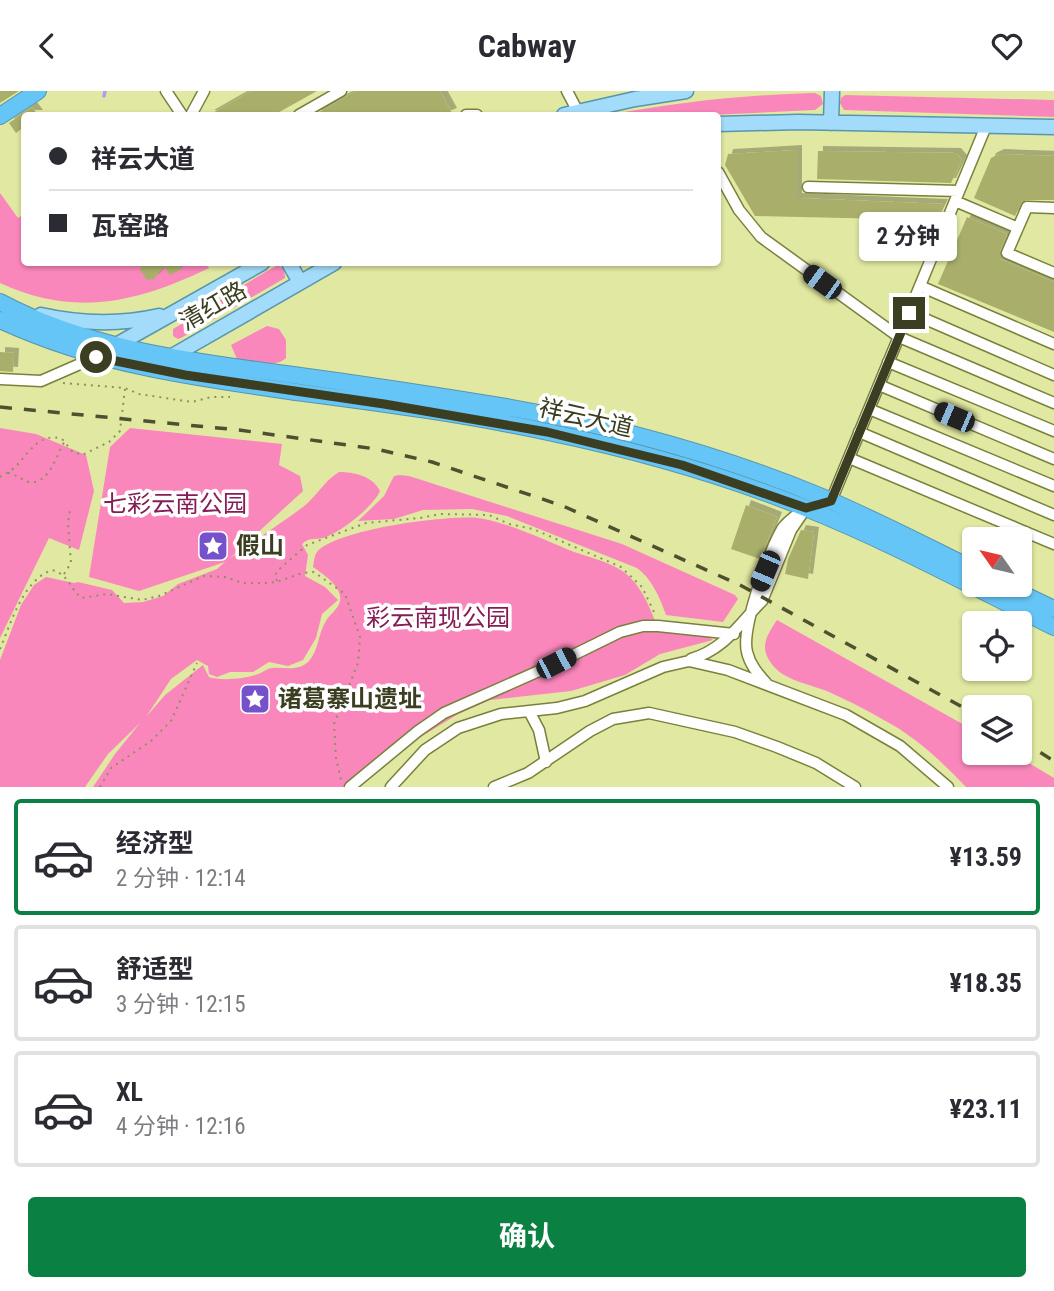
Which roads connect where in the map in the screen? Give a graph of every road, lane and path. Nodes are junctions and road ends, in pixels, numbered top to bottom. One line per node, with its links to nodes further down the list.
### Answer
1 (38, 91): 13 (highway)
2 (166, 91): 8 (street)
3 (204, 91): 9 (street)
4 (341, 91): 10 (street)
5 (567, 91): 11 (street)
6 (686, 91): 12 (main road)
7 (832, 91): 14 (main road)
8 (180, 112)
9 (193, 112)
10 (304, 112)
11 (571, 112)
12 (580, 112)
13 (0, 116)
14 (831, 123): 15 (main road); 16 (main road)
15 (721, 124)
16 (986, 126): 17 (main road); 20 (street)
17 (1054, 127)
18 (721, 177): 32 (street)
19 (808, 187): 20 (street)
20 (957, 196): 22 (street); 28 (street)
21 (1054, 208): 22 (street)
22 (1018, 228): 26 (street)
23 (257, 266): 30 (main road, 清红路)
24 (291, 266): 27 (main road)
25 (329, 266): 27 (main road, 清红路)
26 (1054, 273)
27 (300, 282): 35 (main road, 清红路)
28 (920, 286): 31 (street); 33 (street)
29 (2, 309): 30 (main road); 34 (highway, 祥云大道); 36 (highway, 祥云大道)
30 (181, 309): 34 (main road, 清红路)
31 (909, 313): 32 (street); 39 (street)
32 (899, 337): 37 (street); 45 (street)
33 (1054, 344)
34 (116, 345): 35 (highway, 祥云大道); 36 (main road, 清红路)
35 (172, 356): 38 (main road, 清红路); 55 (highway, 祥云大道)
36 (96, 357): 38 (highway, 祥云大道); 40 (street)
37 (888, 362): 42 (street); 47 (street)
38 (150, 369): 56 (highway, 祥云大道)
39 (1054, 375)
40 (0, 379)
41 (62, 383): 43 (path)
42 (879, 385): 46 (street); 51 (street)
43 (125, 388): 44 (path); 49 (path)
44 (139, 394)
45 (1054, 403)
46 (869, 409): 48 (street); 54 (street)
47 (1054, 431)
48 (859, 432): 50 (street); 58 (street)
49 (65, 441): 52 (path); 52 (path)
50 (849, 458): 55 (street); 59 (street)
51 (1054, 459)
52 (7, 473): 53 (path)
53 (0, 477)
54 (1054, 487)
55 (831, 501): 56 (highway); 60 (highway, 祥云大道)
56 (806, 508): 64 (street); 67 (highway, 祥云大道)
57 (70, 509): 61 (path)
58 (1054, 515)
59 (1054, 544)
60 (962, 564)
61 (64, 575): 62 (path); 69 (path)
62 (277, 582): 66 (path); 76 (path)
63 (1029, 597): 65 (highway)
64 (754, 609): 68 (street); 72 (street)
65 (1054, 609)
66 (658, 625): 68 (street); 77 (street)
67 (1054, 627)
68 (734, 634): 70 (street)
69 (0, 649)
70 (682, 661): 72 (street); 73 (street)
71 (197, 663): 75 (path)
72 (769, 685): 81 (street)
73 (529, 711): 74 (street); 78 (street)
74 (546, 762): 79 (street); 80 (street)
75 (100, 787)
76 (342, 787)
77 (349, 787)
78 (391, 787)
79 (494, 787)
80 (855, 787)
81 (948, 787)

